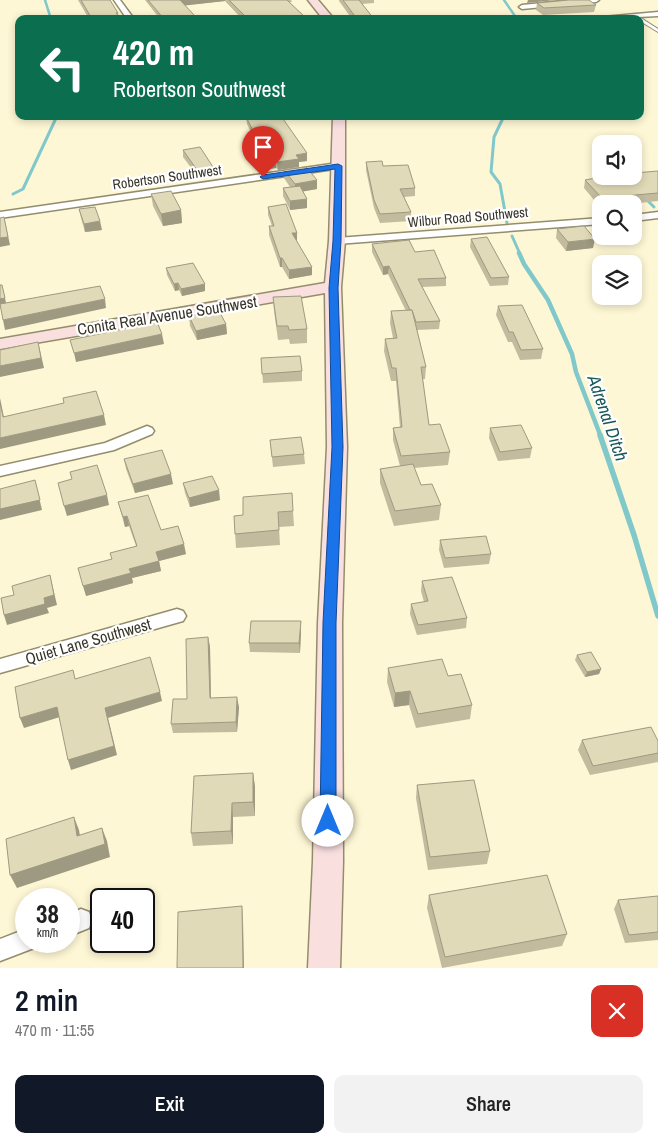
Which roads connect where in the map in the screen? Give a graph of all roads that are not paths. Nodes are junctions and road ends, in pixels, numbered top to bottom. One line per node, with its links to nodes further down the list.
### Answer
1 (116, 0): 7 (street)
2 (313, 0): 8 (street)
3 (596, 0): 4 (street)
4 (579, 1): 5 (street)
5 (522, 7)
6 (658, 14): 9 (street)
7 (128, 15)
8 (326, 15)
9 (644, 17)
10 (644, 22): 11 (lane)
11 (658, 30)
12 (339, 120): 13 (street)
13 (338, 166): 14 (street, Robertson Southwest); 18 (street)
14 (0, 215)
15 (658, 215): 16 (street)
16 (642, 217)
17 (592, 222): 18 (street, Wilbur Road Southwest)
18 (337, 241): 19 (street)
19 (333, 288): 20 (street, Conita Real Avenue Southwest); 27 (street)
20 (0, 344)
21 (147, 431): 22 (street)
22 (0, 471)
23 (177, 616): 24 (street, Quiet Lane Southwest)
24 (0, 666)
25 (15, 944): 26 (street)
26 (0, 950)
27 (324, 968)

